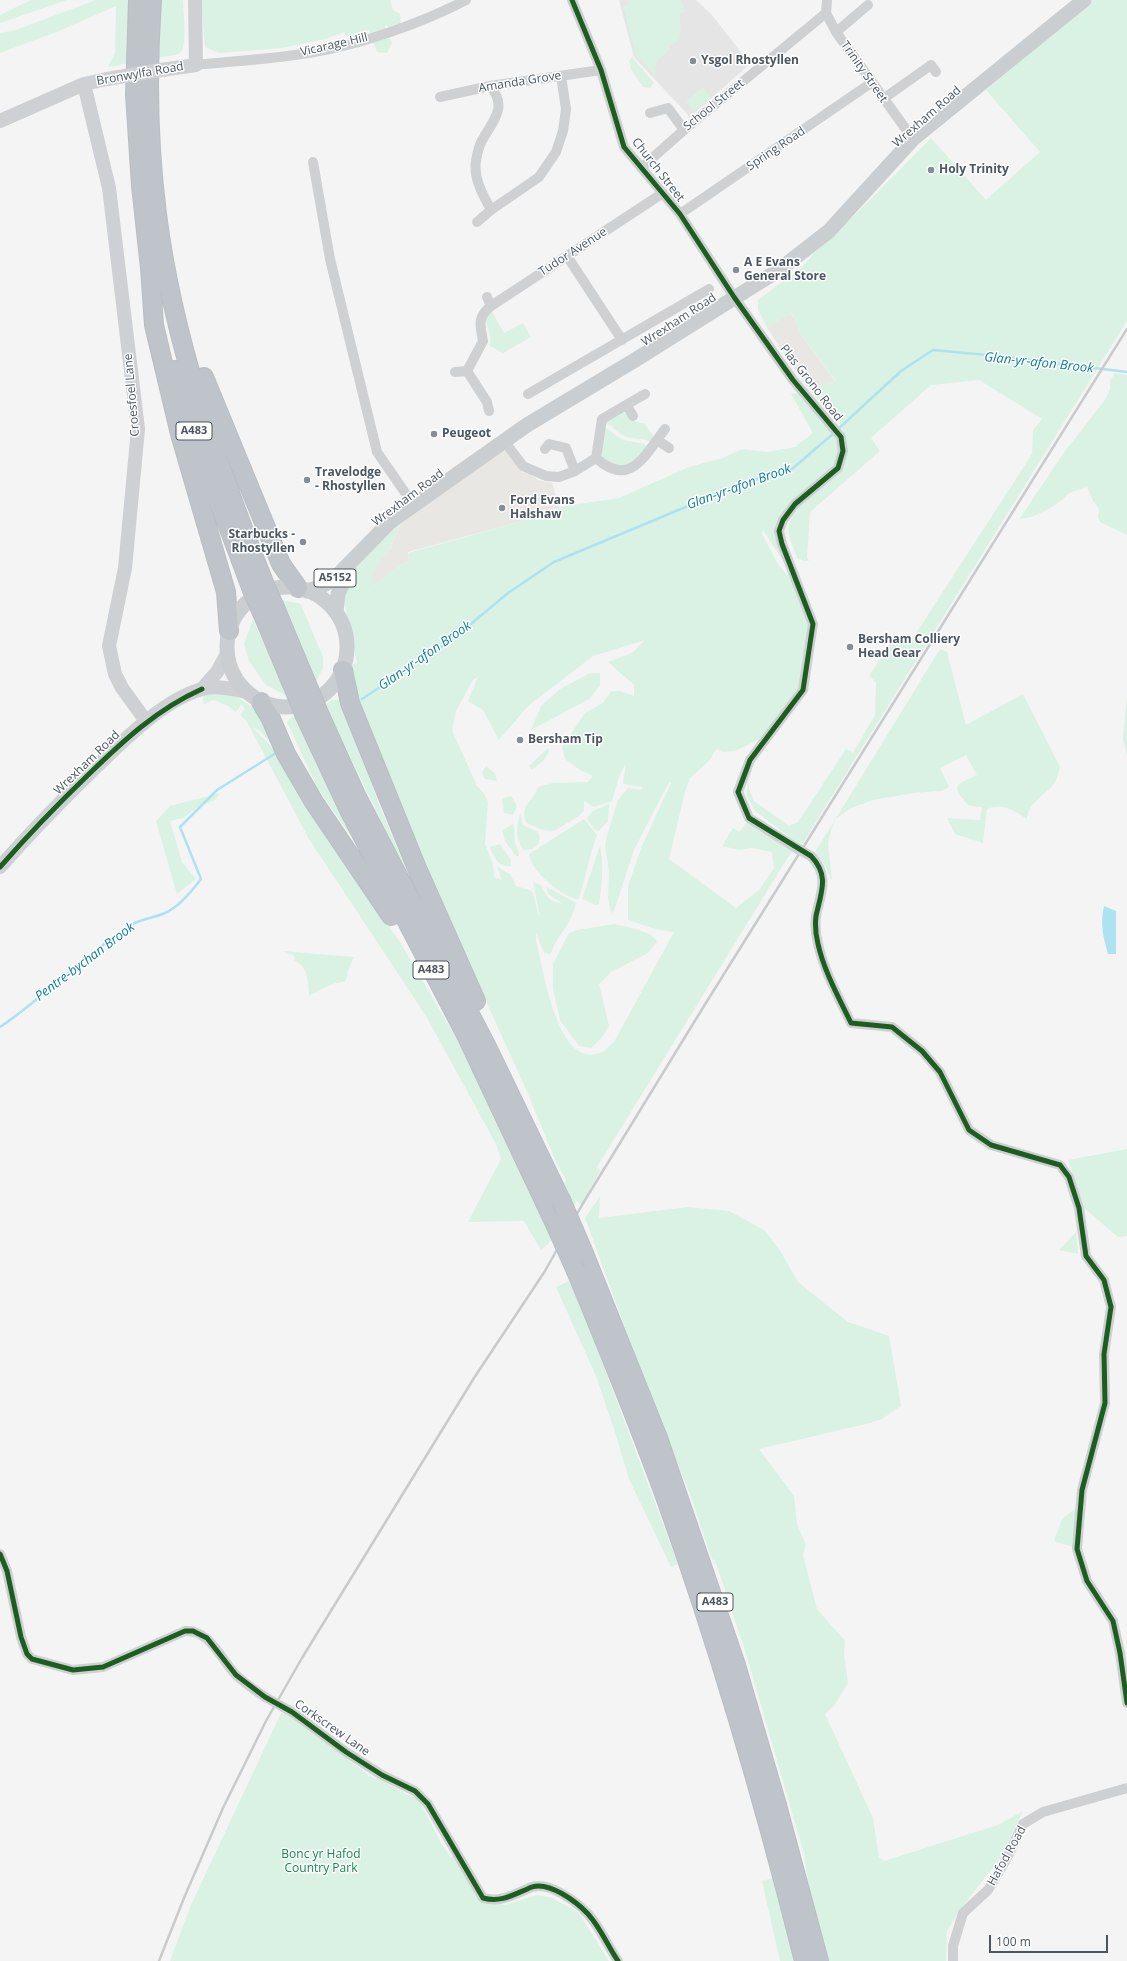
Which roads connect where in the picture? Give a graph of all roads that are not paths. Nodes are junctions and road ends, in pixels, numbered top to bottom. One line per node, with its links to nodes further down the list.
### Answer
1 (138, 0): 31 (highway, A483)
2 (152, 0): 32 (highway, A483)
3 (195, 0): 11 (main road)
4 (466, 0): 11 (street, Vicarage Hill)
5 (572, 0): 13 (street, Church Street)
6 (827, 0): 9 (street)
7 (1084, 0): 23 (main road, Wrexham Road / A5152)
8 (868, 5): 10 (street)
9 (826, 13): 10 (street, Trinity Street); 22 (street, School Street)
10 (836, 32): 15 (street, Trinity Street)
11 (196, 65): 16 (main road, Bronwylfa Road, bridge)
12 (931, 65): 19 (street)
13 (601, 70): 14 (street, Amanda Grove); 25 (street, Church Street)
14 (561, 76): 17 (street, Amanda Grove); 27 (street)
15 (871, 83): 19 (street, Trinity Street); 28 (street, Spring Road)
16 (84, 84): 21 (main road, Bronwylfa Road); 61 (main road, Croesfoel Lane)
17 (490, 86): 18 (street, Amanda Grove); 27 (street)
18 (440, 97)
19 (883, 99): 23 (street, Trinity Street)
20 (650, 113): 22 (street)
21 (0, 121)
22 (684, 130): 25 (street, School Street)
23 (913, 140): 34 (main road, Wrexham Road / A5152)
24 (313, 162): 50 (street)
25 (641, 168): 26 (street, Church Street)
26 (663, 193): 28 (street, Church Street); 30 (street, Tudor Avenue)
27 (491, 210): 29 (street)
28 (680, 214): 34 (street, Church Street)
29 (477, 222)
30 (567, 256): 35 (street); 36 (street, Tudor Avenue)
31 (150, 268): 52 (highway, A483); 55 (highway)
32 (170, 285): 52 (highway, A483); 53 (highway)
33 (709, 289): 35 (street)
34 (734, 297): 45 (main road, Wrexham Road / A5152); 66 (street, Plas Grono Road, bridge)
35 (622, 340): 38 (street)
36 (467, 371): 37 (street); 40 (street)
37 (455, 372)
38 (528, 394)
39 (645, 394): 41 (street)
40 (490, 403)
41 (627, 406): 42 (street); 48 (street)
42 (633, 416)
43 (665, 429): 44 (street)
44 (658, 440): 46 (street); 48 (street)
45 (504, 441): 49 (street); 50 (main road, Wrexham Road / A5152)
46 (669, 448)
47 (546, 449): 49 (street)
48 (596, 458): 49 (street)
49 (575, 472)
50 (413, 504): 51 (main road, Wrexham Road / A5152)
51 (358, 555): 53 (main road, Wrexham Road / A5152); 54 (main road, Wrexham Road / A5152)
52 (259, 587): 60 (highway, A483, bridge)
53 (302, 589): 54 (main road); 55 (main road)
54 (336, 612): 57 (main road)
55 (229, 631): 56 (main road)
56 (227, 654): 58 (main road, Wrexham Road); 59 (main road)
57 (343, 670): 59 (main road); 64 (highway)
58 (202, 689): 59 (main road, Wrexham Road); 61 (main road, Wrexham Road)
59 (254, 697): 63 (highway)
60 (312, 713): 63 (highway, A483); 64 (highway, A483)
61 (146, 721): 62 (main road, Wrexham Road)
62 (0, 867)
63 (467, 1037): 70 (highway, A483, bridge)
64 (537, 1149): 71 (highway, A483, bridge)
65 (0, 1554): 69 (street, Corkscrew Lane, bridge)
66 (1124, 1652): 67 (street)
67 (1127, 1702)
68 (1127, 1788): 72 (street, Hafod Road)
69 (618, 1961)
70 (804, 1961)
71 (819, 1961)
72 (953, 1961)

